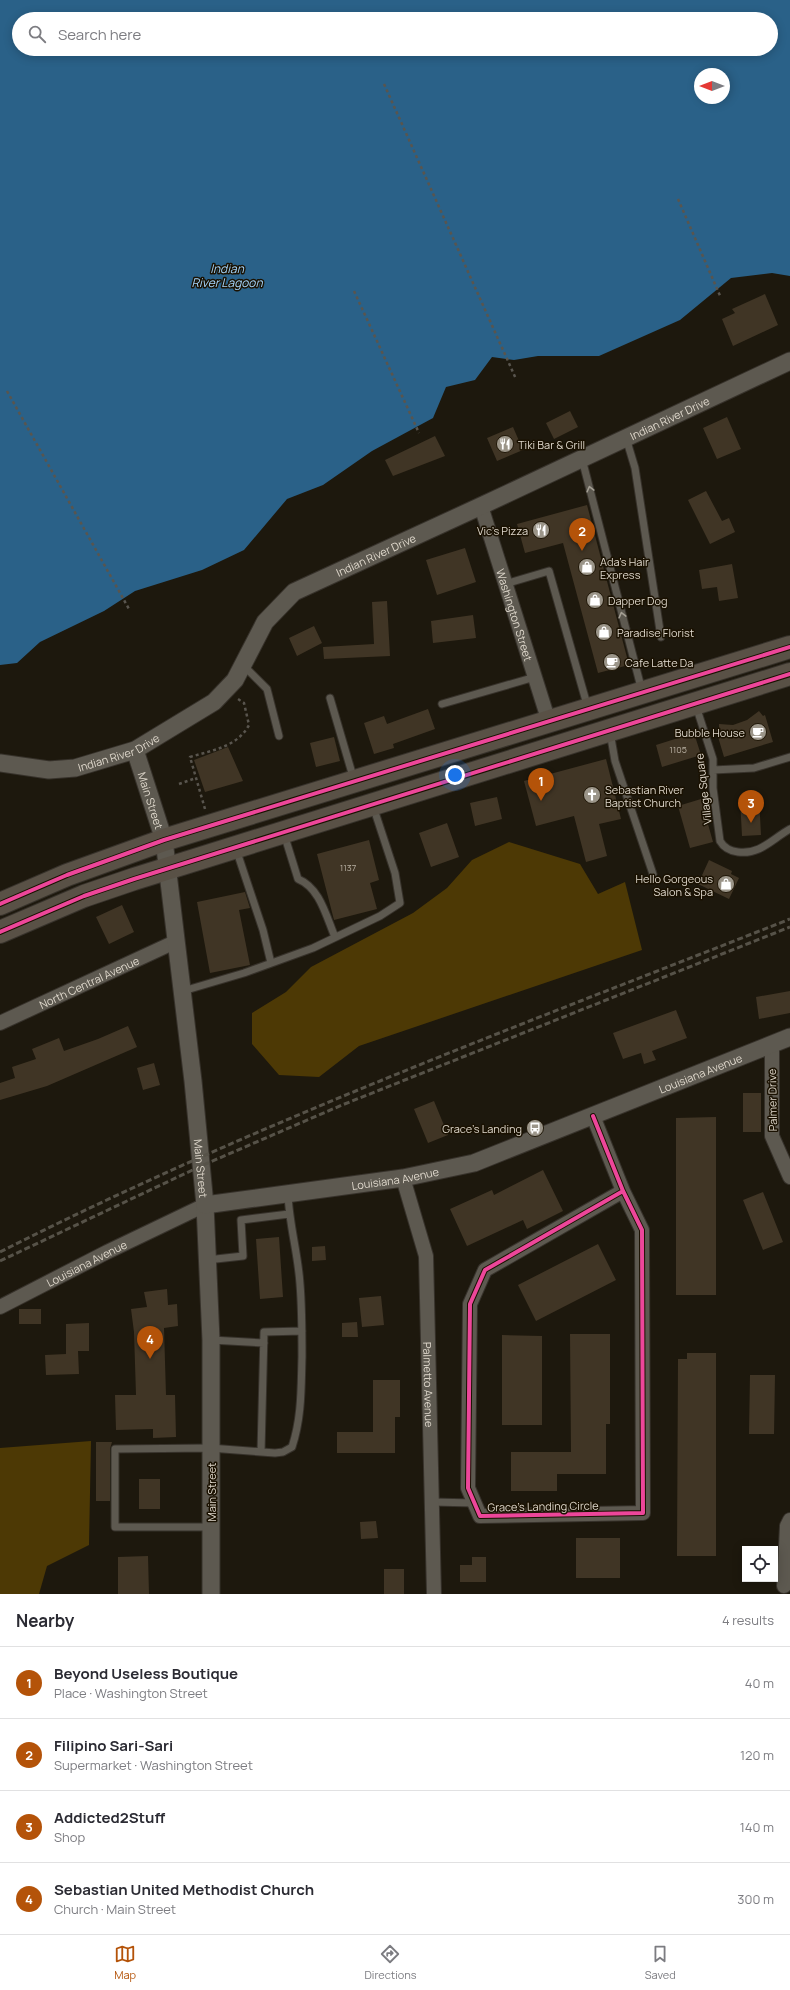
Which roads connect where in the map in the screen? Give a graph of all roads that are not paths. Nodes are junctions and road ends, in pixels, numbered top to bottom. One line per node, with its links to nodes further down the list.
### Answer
1 (790, 361): 2 (street, Indian River Drive)
2 (626, 438): 3 (street, Indian River Drive); 6 (lane)
3 (582, 459): 4 (street, Indian River Drive); 11 (lane, one-way to 3)
4 (481, 506): 5 (street, Washington Street); 8 (street, Indian River Drive)
5 (505, 584): 10 (street, Washington Street); 15 (lane)
6 (661, 637)
7 (790, 648): 11 (main road)
8 (243, 665): 18 (lane); 19 (street, Indian River Drive)
9 (790, 674): 14 (main road)
10 (535, 677): 13 (lane); 16 (street, Washington Street)
11 (640, 694): 15 (main road); 17 (main road)
12 (330, 698): 24 (lane)
13 (442, 704)
14 (695, 704): 17 (main road); 23 (lane, Village Square)
15 (589, 710): 16 (main road)
16 (549, 722): 21 (main road); 24 (main road)
17 (610, 730): 21 (main road); 31 (lane)
18 (279, 736)
19 (135, 750): 22 (street, Indian River Drive); 28 (street, Main Street)
20 (790, 757): 23 (lane)
21 (516, 760): 25 (main road)
22 (0, 763)
23 (712, 770): 26 (lane, Village Square)
24 (355, 782): 28 (main road)
25 (372, 804): 27 (main road); 34 (lane)
26 (790, 828)
27 (283, 832): 29 (main road); 34 (lane)
28 (164, 840): 30 (street, Main Street); 32 (main road)
29 (235, 847): 30 (main road); 36 (lane)
30 (168, 868): 33 (main road); 35 (street, Main Street)
31 (653, 874)
32 (0, 904)
33 (0, 932)
34 (335, 936): 36 (lane)
35 (177, 941): 37 (street, Main Street); 38 (street, North Central Avenue)
36 (270, 963): 37 (lane)
37 (183, 991): 46 (street, Main Street)
38 (0, 1023)
39 (790, 1037): 40 (street, Louisiana Avenue)
40 (772, 1044): 41 (street, Louisiana Avenue); 42 (street, Palmer Drive)
41 (593, 1116): 43 (street, Louisiana Avenue); 44 (street, Grace's Landing Circle)
42 (790, 1177)
43 (403, 1178): 45 (street, Louisiana Avenue); 55 (street, Palmetto Avenue)
44 (623, 1191): 56 (street, Grace's Landing Circle); 56 (street, Grace's Landing Circle)
45 (288, 1193): 46 (street, Louisiana Avenue); 47 (lane)
46 (205, 1205): 48 (street, Main Street); 49 (street, Louisiana Avenue)
47 (289, 1214): 48 (lane); 50 (lane)
48 (207, 1260): 51 (street, Main Street)
49 (0, 1307)
50 (302, 1331): 52 (lane); 54 (lane)
51 (211, 1340): 52 (lane); 53 (street, Main Street)
52 (264, 1343): 54 (lane)
53 (210, 1448): 54 (lane); 58 (street, Main Street); 58 (lane)
54 (261, 1452)
55 (433, 1502): 56 (lane); 61 (street, Palmetto Avenue)
56 (474, 1503)
57 (790, 1520): 59 (street)
58 (211, 1527): 60 (street, Main Street)
59 (784, 1586)
60 (210, 1594)
61 (434, 1594)

